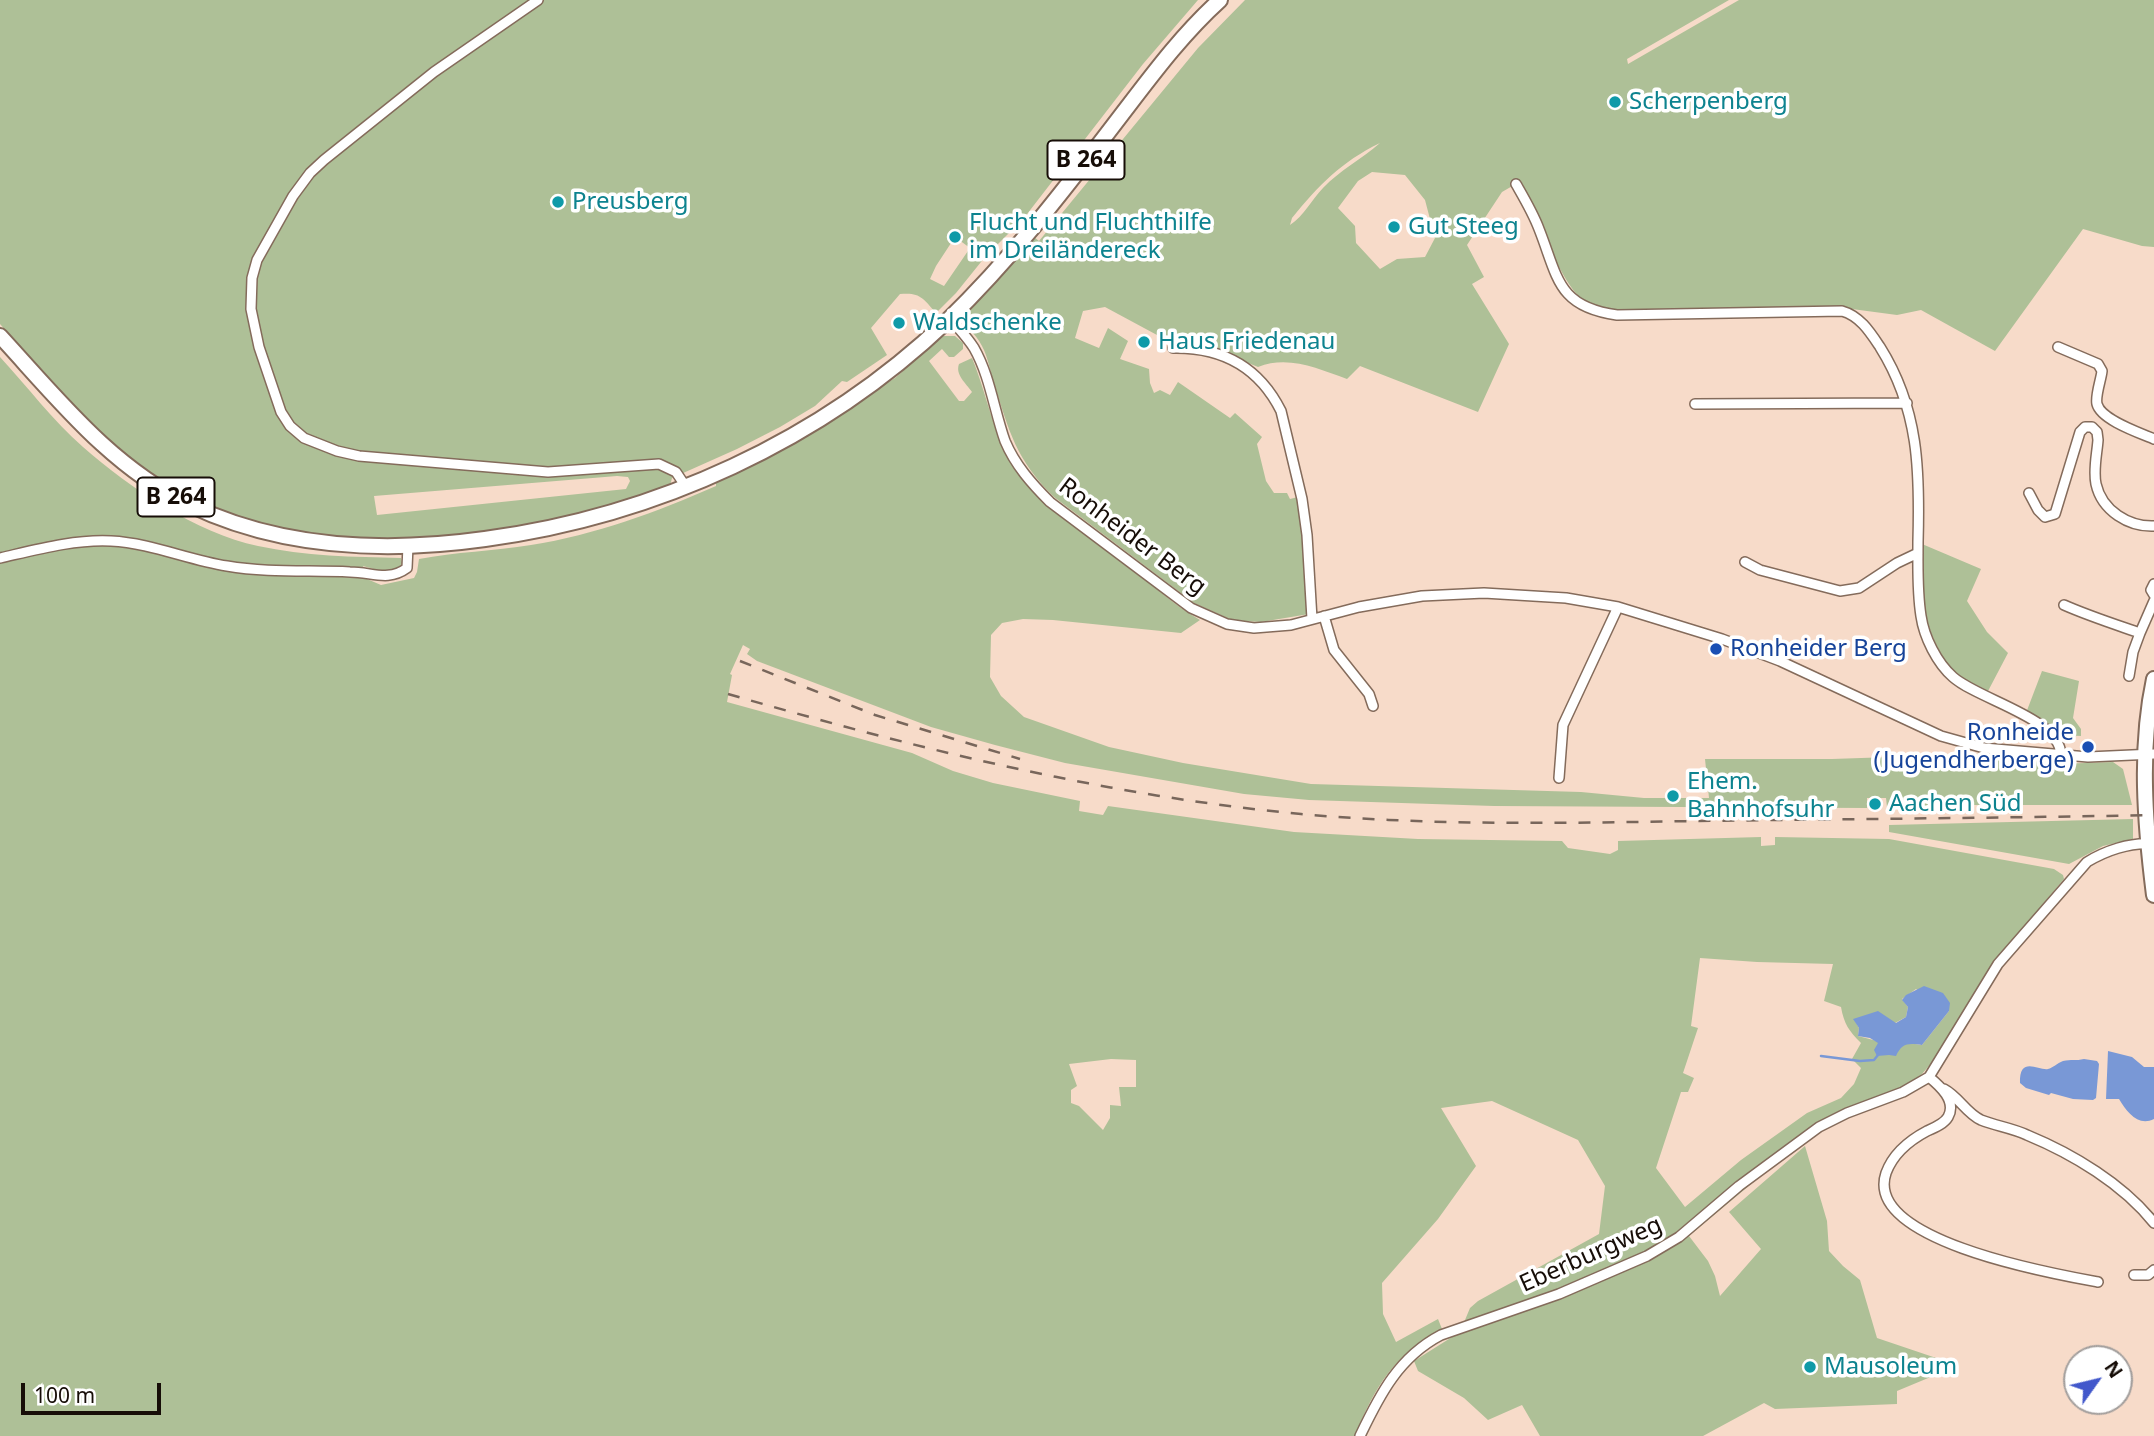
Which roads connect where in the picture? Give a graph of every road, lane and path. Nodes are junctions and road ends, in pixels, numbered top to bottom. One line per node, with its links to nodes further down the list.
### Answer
1 (538, 0): 11 (street)
2 (1220, 0): 4 (main road, B 264)
3 (1516, 184): 8 (street)
4 (950, 318): 11 (main road, B 264); 24 (street, Ronheider Berg)
5 (0, 336): 14 (main road, B 264)
6 (2058, 347): 10 (street)
7 (1173, 348): 24 (street)
8 (1907, 403): 9 (street); 15 (street)
9 (1695, 404)
10 (2154, 439)
11 (686, 487): 14 (main road, B 264)
12 (2029, 493): 13 (street)
13 (2154, 526)
14 (408, 546): 16 (street)
15 (1918, 553): 17 (street); 30 (street)
16 (0, 558)
17 (1745, 562)
18 (2154, 584): 19 (street)
19 (2154, 596)
20 (2154, 601): 25 (street)
21 (2064, 605): 25 (street)
22 (1618, 607): 23 (street, Ronheider Berg); 30 (street, Ronheider Berg); 31 (street)
23 (1324, 616): 24 (street, Ronheider Berg); 28 (street)
24 (1312, 619)
25 (2140, 633): 26 (street)
26 (2129, 676)
27 (2154, 678): 29 (main road)
28 (1373, 706)
29 (2150, 754): 30 (street, Ronheider Berg); 32 (main road)
30 (2061, 755)
31 (1559, 778)
32 (2151, 844): 33 (main road); 34 (street, Eberburgweg)
33 (2154, 895)
34 (1929, 1077): 35 (street); 40 (street, Eberburgweg)
35 (1943, 1088): 36 (street); 39 (street)
36 (2154, 1223)
37 (2154, 1270): 38 (street)
38 (2134, 1275)
39 (2098, 1282)
40 (1360, 1436)

